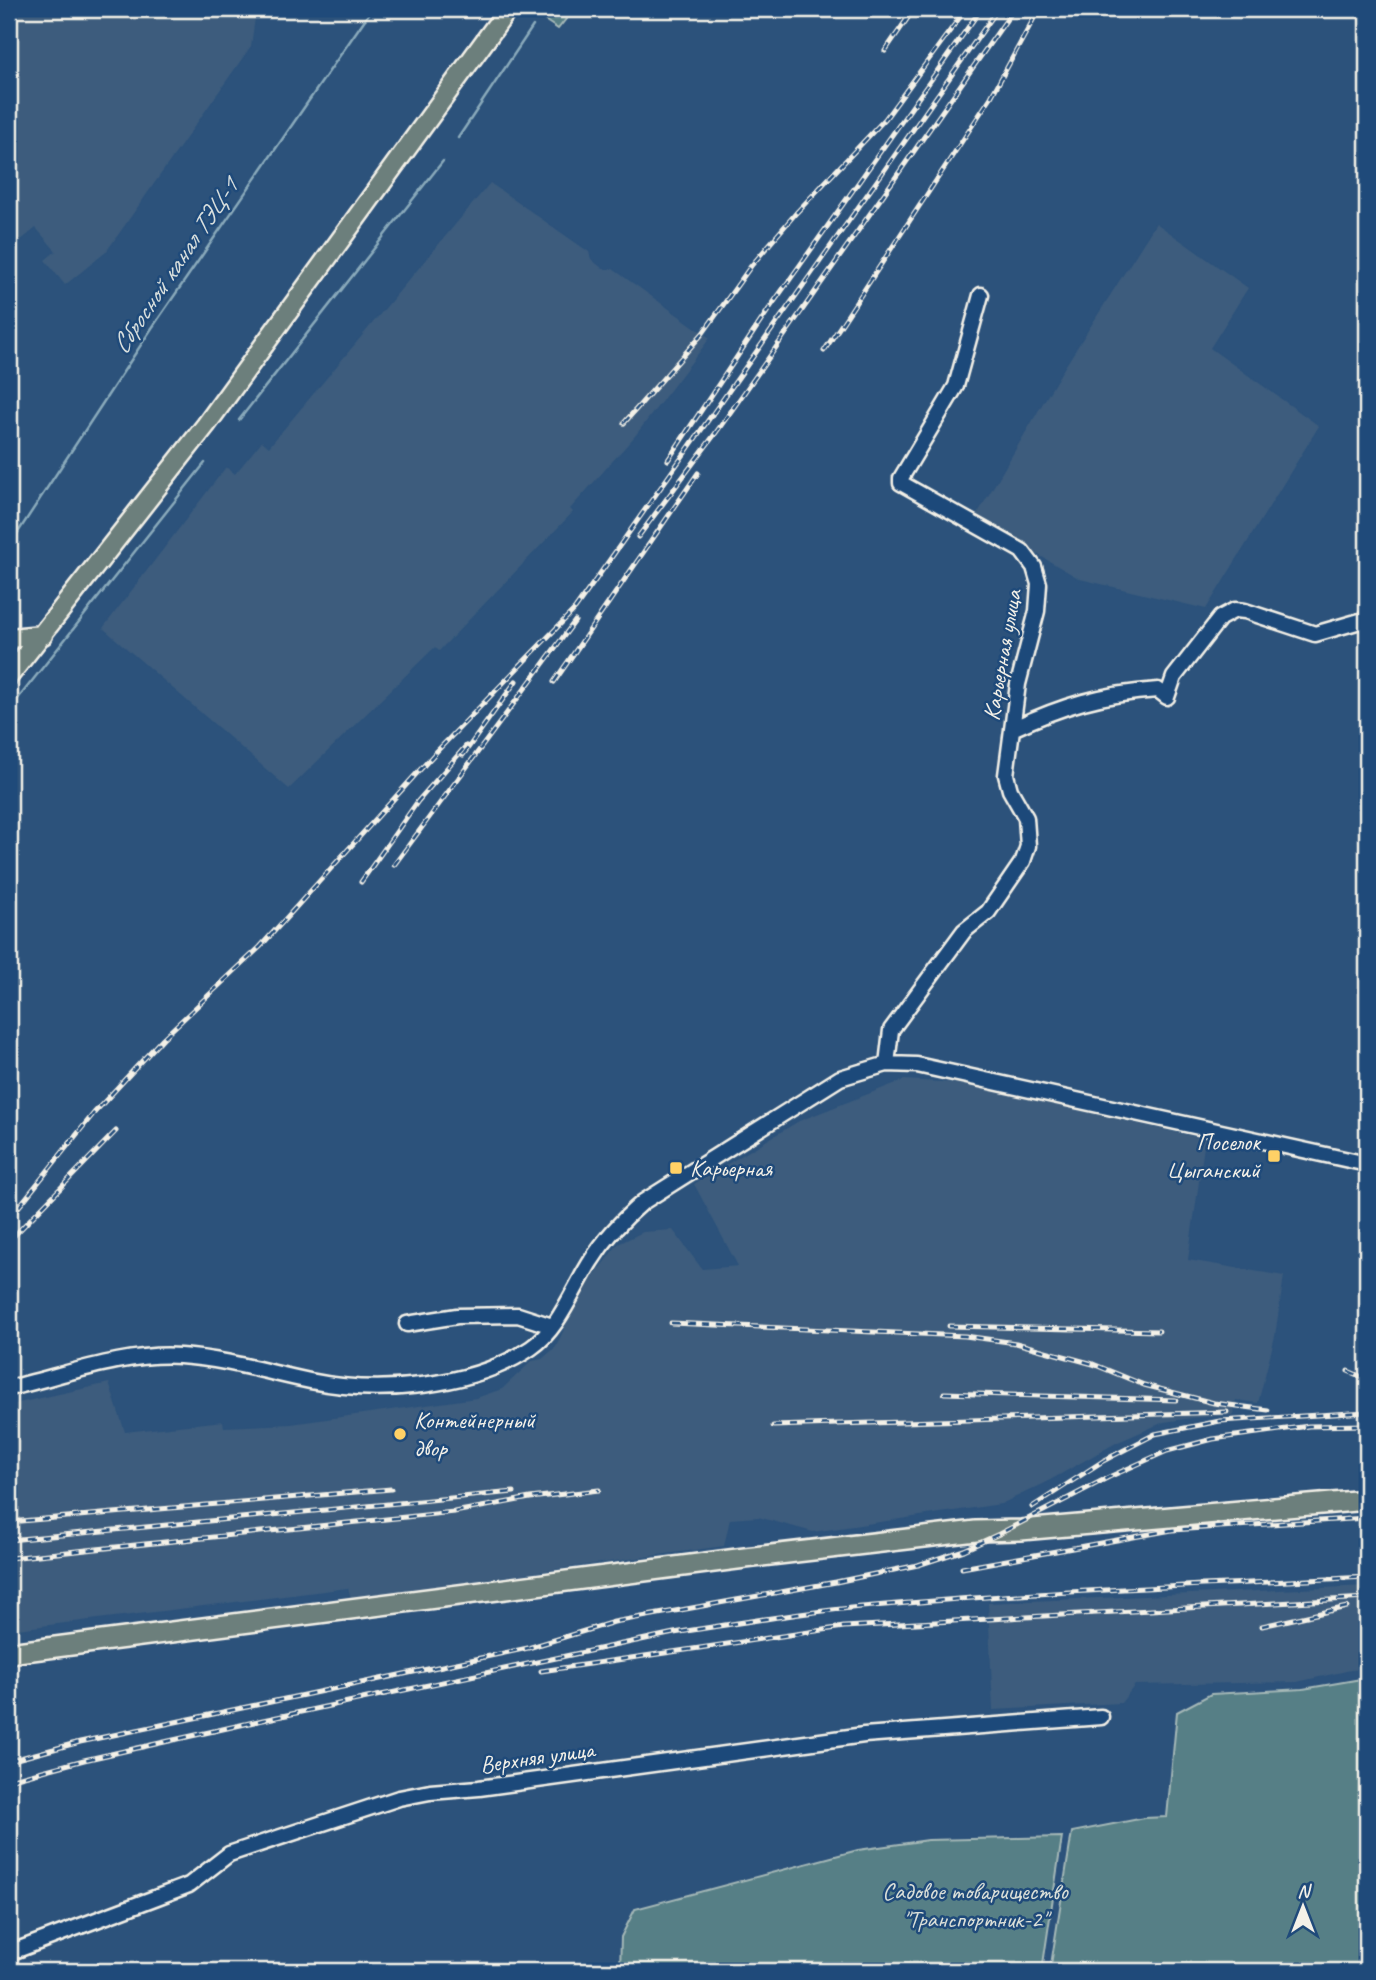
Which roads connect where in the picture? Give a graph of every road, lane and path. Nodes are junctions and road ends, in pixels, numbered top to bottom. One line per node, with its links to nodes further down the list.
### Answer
1 (508, 9): 4 (main road)
2 (982, 295): 7 (street, Карьерная улица)
3 (1367, 620): 7 (street)
4 (43, 635): 5 (main road); 6 (main road)
5 (9, 638)
6 (9, 676)
7 (1012, 729): 8 (street, Карьерная улица)
8 (887, 1064): 9 (street); 11 (street)
9 (1367, 1164)
10 (407, 1324): 11 (street)
11 (552, 1326): 12 (street)
12 (9, 1388)
13 (1367, 1500): 14 (highway)
14 (9, 1653)
15 (1101, 1717): 16 (street, Верхняя улица)
16 (9, 1953)

